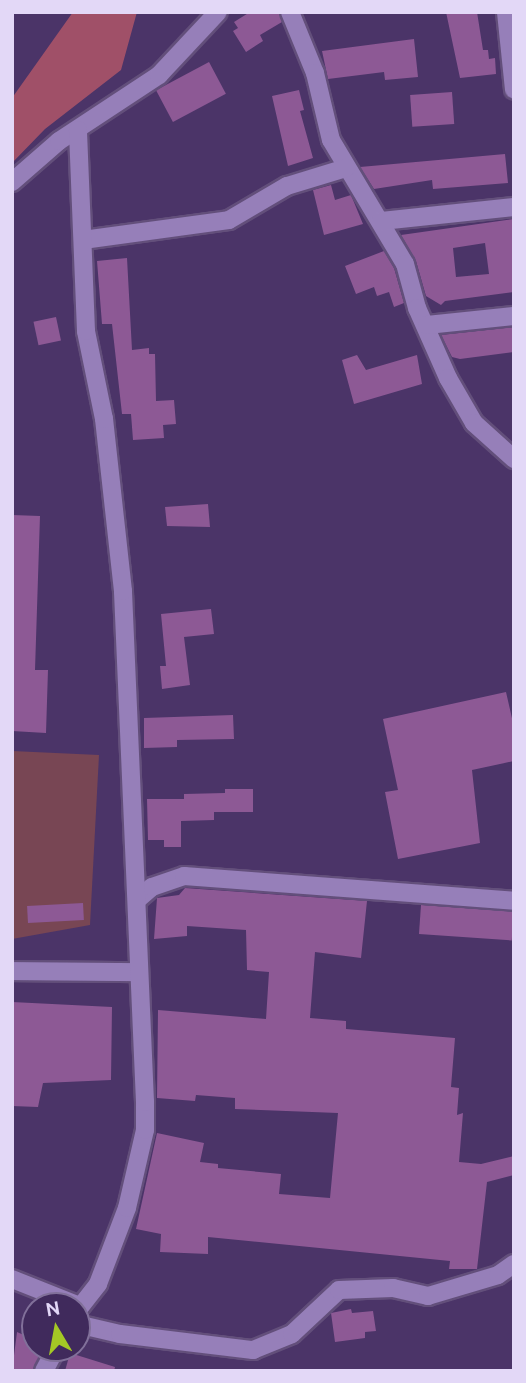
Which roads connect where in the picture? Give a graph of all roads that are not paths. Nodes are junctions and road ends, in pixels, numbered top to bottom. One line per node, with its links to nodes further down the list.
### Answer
1 (218, 12): 5 (street)
2 (290, 12): 6 (street)
3 (506, 12): 4 (street)
4 (514, 90)
5 (78, 130): 7 (street); 10 (street)
6 (346, 168): 9 (street); 10 (street)
7 (12, 182)
8 (514, 207): 9 (street)
9 (381, 221): 12 (street)
10 (83, 240): 14 (street)
11 (514, 317): 12 (street)
12 (427, 324): 13 (street)
13 (514, 459)
14 (137, 900): 15 (street); 17 (street)
15 (514, 901)
16 (12, 971): 17 (street)
17 (138, 972): 21 (street)
18 (514, 1264): 22 (street)
19 (12, 1279): 20 (street)
20 (37, 1292)
21 (91, 1294)
22 (91, 1320)

